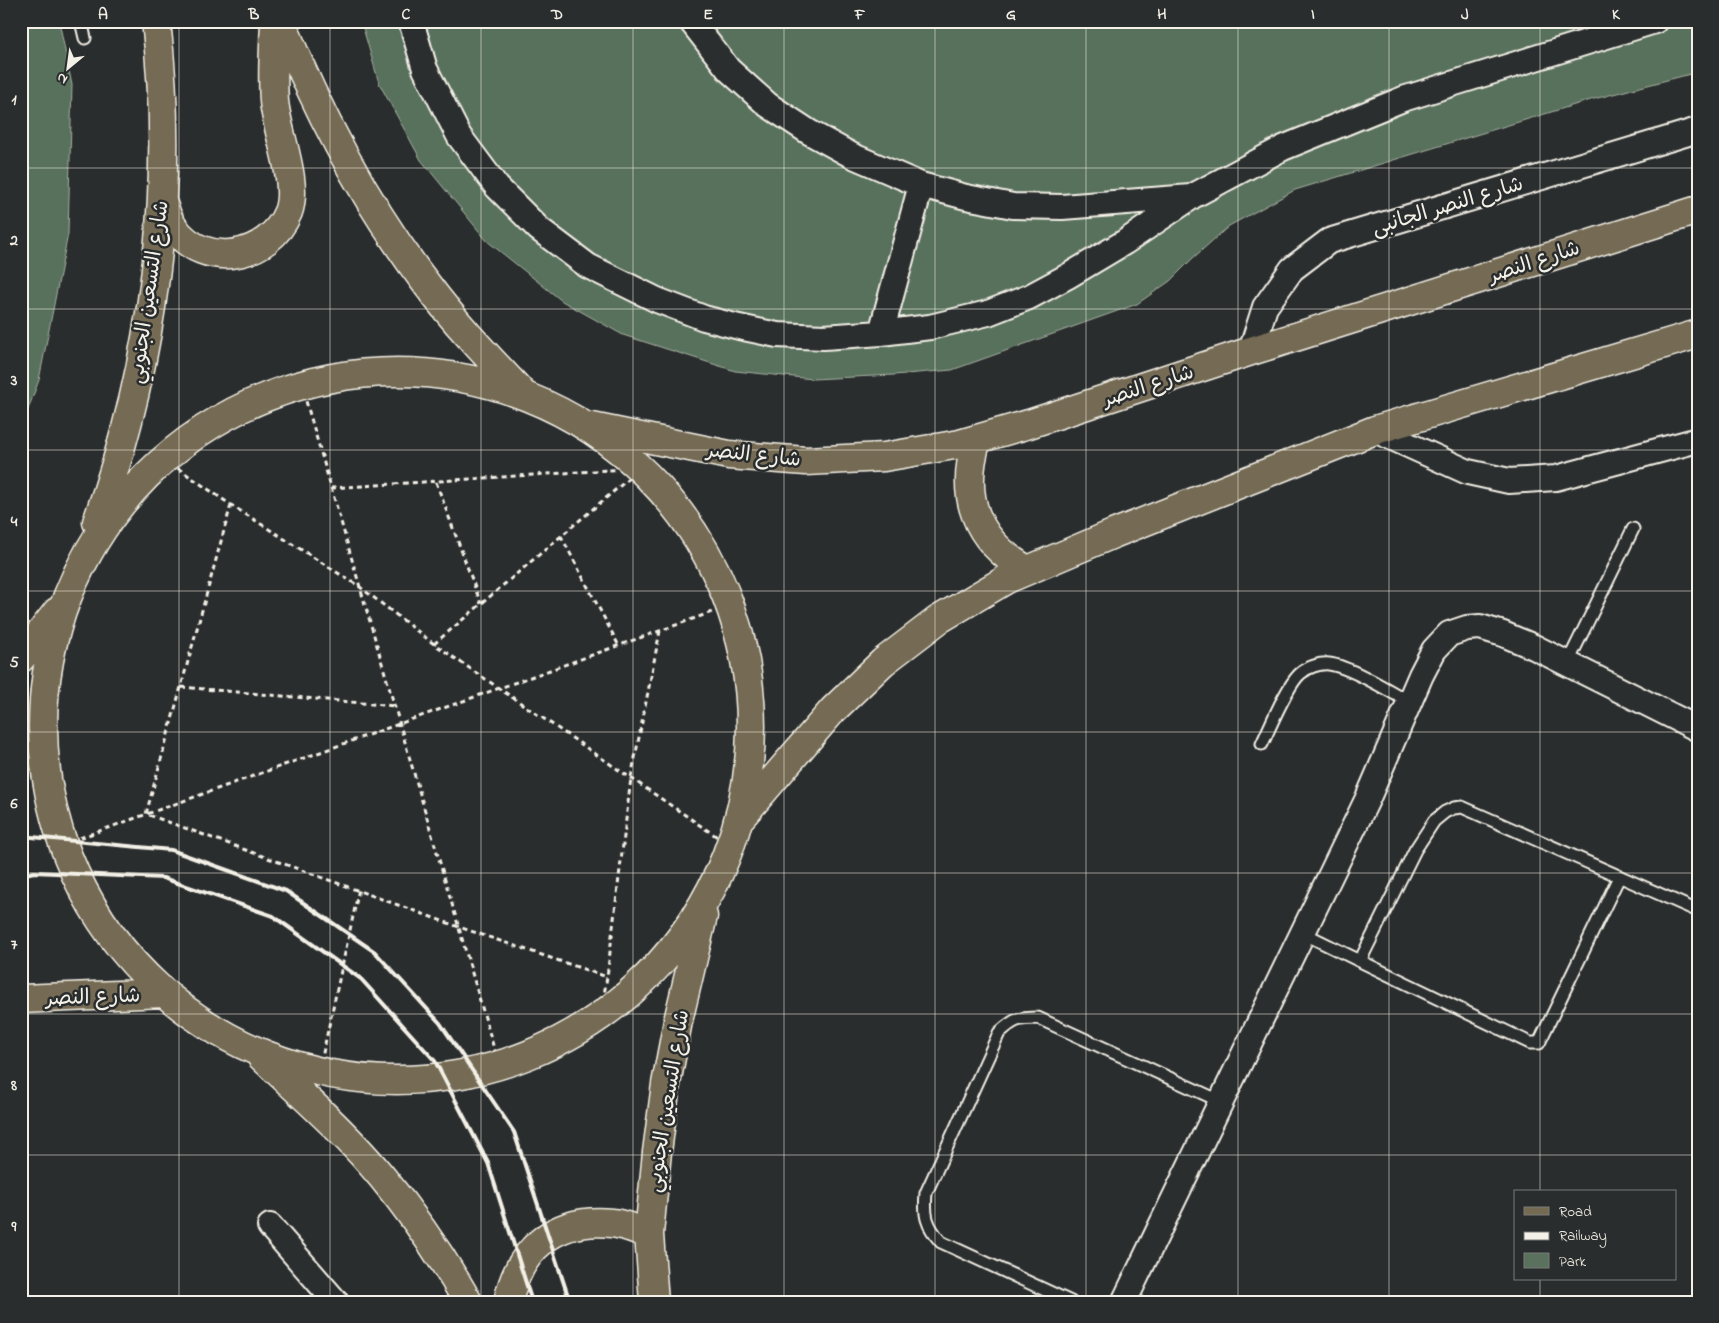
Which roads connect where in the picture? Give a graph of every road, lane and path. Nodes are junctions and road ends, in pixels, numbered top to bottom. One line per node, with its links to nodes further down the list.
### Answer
1 (81, 21): 8 (lane)
2 (156, 21): 12 (main road, شارع التسعين الجنوبي)
3 (275, 21): 12 (main road)
4 (281, 21): 18 (main road)
5 (411, 21): 14 (street)
6 (691, 21): 10 (street)
7 (1655, 21): 11 (street)
8 (85, 38)
9 (1698, 130): 16 (street, شارع النصر الجانبى)
10 (921, 185): 11 (street); 14 (street)
11 (1191, 197): 14 (street)
12 (162, 200): 30 (main road, شارع التسعين الجنوبي)
13 (1698, 210): 16 (main road, شارع النصر)
14 (882, 333)
15 (1698, 334): 20 (main road)
16 (1251, 351): 21 (main road, شارع النصر)
17 (301, 384): 18 (main road); 23 (main road); 26 (path)
18 (523, 394): 19 (main road)
19 (584, 425): 21 (main road, شارع النصر); 24 (main road)
20 (1375, 430): 22 (street); 31 (main road)
21 (977, 439): 31 (main road)
22 (1698, 440)
23 (163, 458): 27 (path); 30 (main road)
24 (641, 468): 25 (path); 29 (path); 35 (main road)
25 (436, 482): 26 (path); 33 (path)
26 (331, 488): 32 (path)
27 (231, 505): 32 (path); 41 (path)
28 (1633, 529): 40 (lane)
29 (561, 536): 33 (path); 38 (path)
30 (85, 556): 34 (main road)
31 (1027, 570): 50 (main road)
32 (360, 587): 37 (path); 44 (path)
33 (481, 604): 37 (path)
34 (62, 605): 39 (main road); 51 (main road)
35 (732, 605): 36 (path); 50 (main road)
36 (660, 631): 38 (path); 48 (path)
37 (434, 644): 42 (path)
38 (619, 646): 42 (path)
39 (21, 658)
40 (1567, 664): 43 (street); 46 (street)
41 (181, 687): 44 (path); 49 (path)
42 (501, 689): 45 (path); 48 (path)
43 (1409, 702): 47 (lane); 58 (street)
44 (395, 706): 45 (path)
45 (399, 724): 49 (path); 57 (path)
46 (1698, 729)
47 (1262, 744)
48 (631, 778): 52 (path); 60 (path)
49 (146, 814): 51 (path); 54 (path)
50 (742, 816): 52 (main road)
51 (63, 844): 61 (main road)
52 (732, 847): 55 (main road)
53 (1618, 876): 56 (lane); 59 (lane); 59 (lane)
54 (359, 890): 57 (path); 66 (path)
55 (706, 903): 63 (main road); 69 (main road, شارع التسعين الجنوبي)
56 (1698, 911)
57 (459, 927): 60 (path); 65 (path)
58 (1304, 933): 59 (lane); 67 (street)
59 (1360, 960)
60 (607, 977): 63 (path)
61 (165, 993): 62 (main road, شارع النصر); 64 (main road)
62 (21, 999)
63 (600, 1018): 65 (main road)
64 (254, 1049): 66 (main road); 71 (main road)
65 (499, 1066): 66 (main road)
66 (319, 1071)
67 (1222, 1102): 74 (lane); 75 (street)
68 (270, 1226): 70 (street)
69 (649, 1234): 72 (main road); 73 (main road, شارع التسعين الجنوبي)
70 (336, 1302)
71 (468, 1302)
72 (508, 1302)
73 (654, 1302)
74 (1071, 1302)
75 (1124, 1302)

